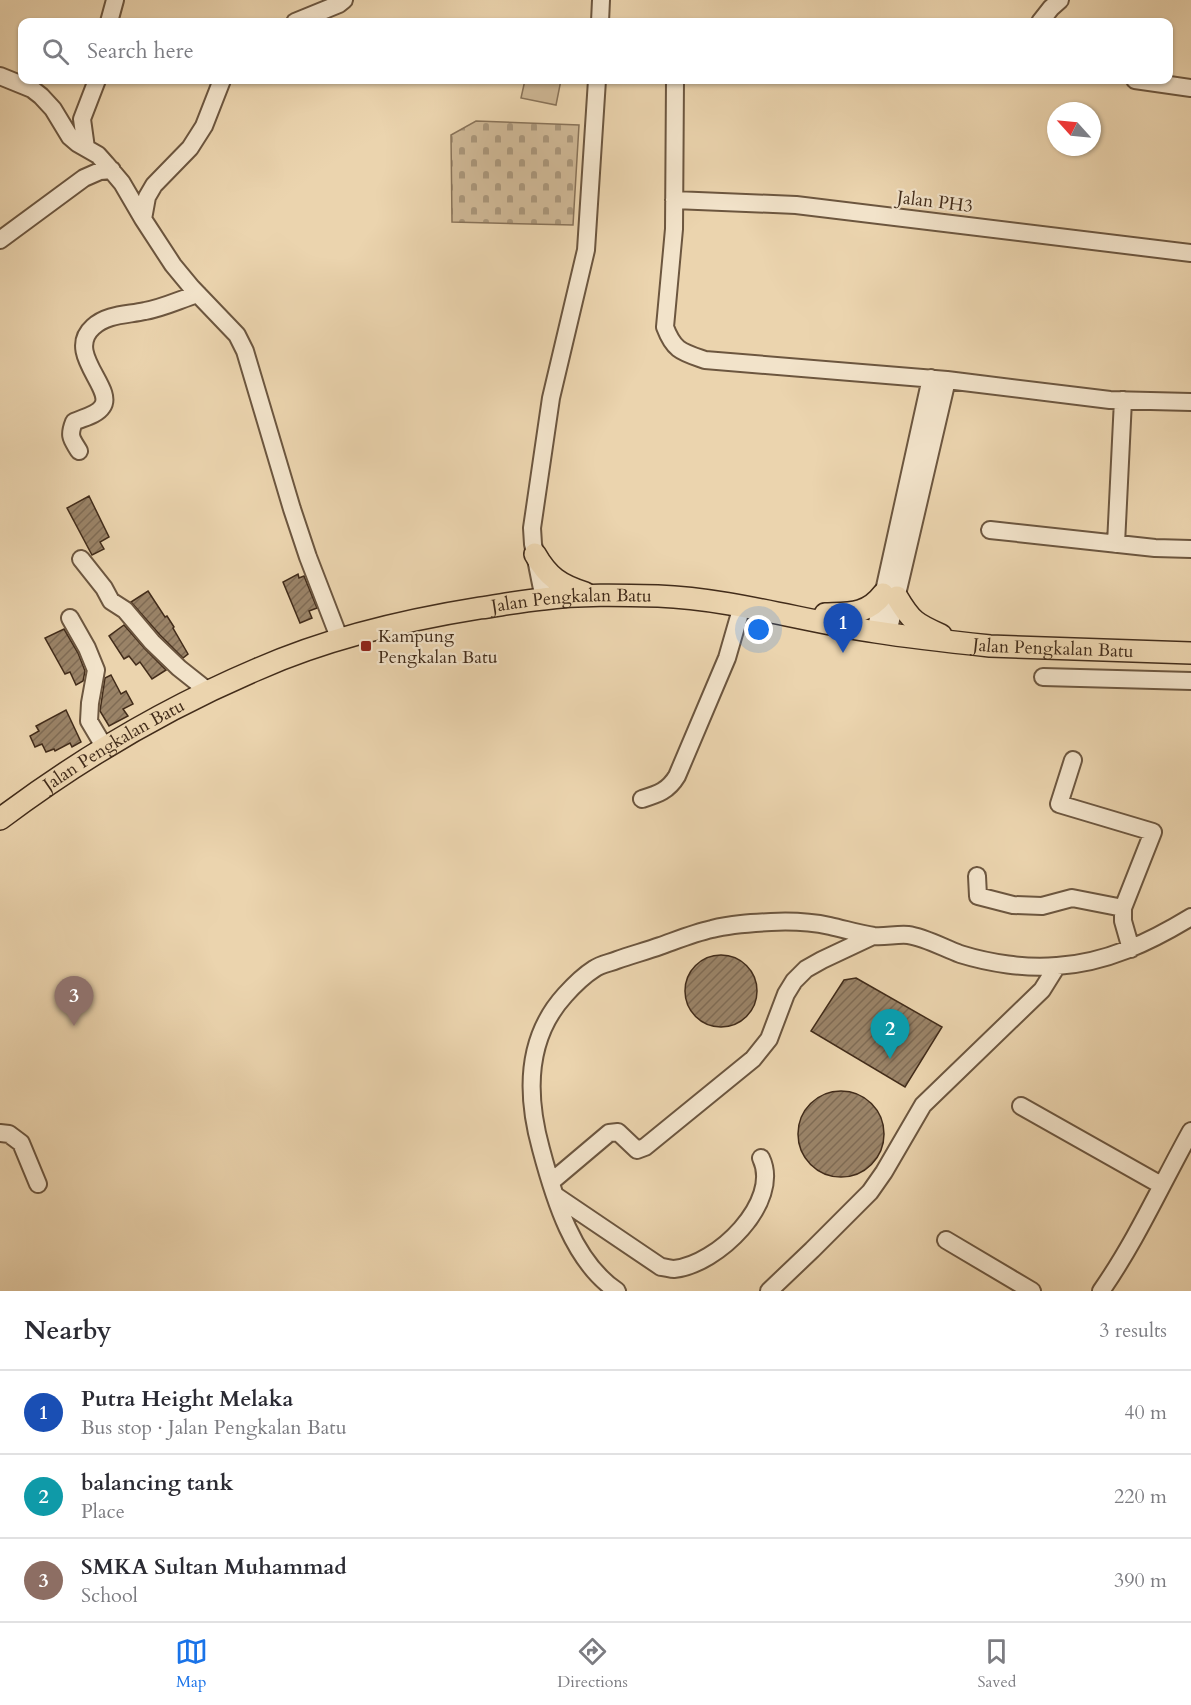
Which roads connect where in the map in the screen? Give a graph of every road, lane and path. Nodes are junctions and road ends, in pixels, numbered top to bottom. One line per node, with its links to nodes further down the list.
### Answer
1 (115, 0): 5 (street)
2 (344, 0): 6 (street)
3 (601, 0): 7 (street)
4 (1060, 0): 8 (street)
5 (110, 18)
6 (305, 18)
7 (600, 18)
8 (1043, 18)
9 (0, 76): 10 (street)
10 (18, 83)
11 (20, 84): 18 (street)
12 (95, 84): 18 (street)
13 (220, 84): 21 (street)
14 (597, 84): 32 (street)
15 (675, 84): 20 (street)
16 (1163, 84): 17 (street)
17 (1191, 88)
18 (86, 148): 19 (street)
19 (111, 170): 21 (street); 22 (street)
20 (674, 200): 23 (street, Jalan PH3); 25 (street)
21 (143, 219): 24 (street)
22 (0, 240)
23 (1191, 253)
24 (198, 294): 28 (street); 41 (street)
25 (939, 379): 26 (street); 35 (street)
26 (1123, 400): 27 (street); 30 (street)
27 (1191, 402)
28 (79, 451)
29 (990, 530): 30 (street)
30 (1116, 544): 31 (street)
31 (1191, 549)
32 (535, 554): 34 (main road); 36 (street)
33 (81, 559): 46 (street)
34 (603, 596): 36 (main road, Jalan Pengkalan Batu); 37 (main road, Jalan Pengkalan Batu)
35 (890, 596): 38 (main road); 40 (street); 42 (main road)
36 (543, 599): 41 (main road, Jalan Pengkalan Batu)
37 (742, 606): 38 (main road, Jalan Pengkalan Batu); 49 (street)
38 (788, 615): 40 (main road, Jalan Pengkalan Batu)
39 (70, 618): 47 (street)
40 (882, 633): 42 (main road, Jalan Pengkalan Batu)
41 (340, 639): 46 (main road, Jalan Pengkalan Batu)
42 (958, 643): 43 (main road, Jalan Pengkalan Batu)
43 (1191, 653)
44 (1042, 677): 45 (street)
45 (1191, 681)
46 (208, 691): 47 (main road, Jalan Pengkalan Batu)
47 (105, 748): 50 (main road, Jalan Pengkalan Batu)
48 (1072, 760): 52 (street)
49 (642, 799)
50 (0, 819)
51 (977, 876): 52 (street)
52 (1123, 908): 55 (street)
53 (1191, 917): 55 (street)
54 (873, 936): 56 (street); 63 (street); 63 (street)
55 (1131, 949): 56 (street)
56 (1057, 966): 66 (street)
57 (1022, 1106): 62 (street)
58 (1191, 1131): 62 (street)
59 (0, 1133): 61 (street)
60 (761, 1158): 63 (street)
61 (38, 1184)
62 (1161, 1185): 68 (street)
63 (553, 1189): 65 (street)
64 (946, 1240): 67 (street)
65 (617, 1291)
66 (769, 1291)
67 (1032, 1291)
68 (1101, 1291)

